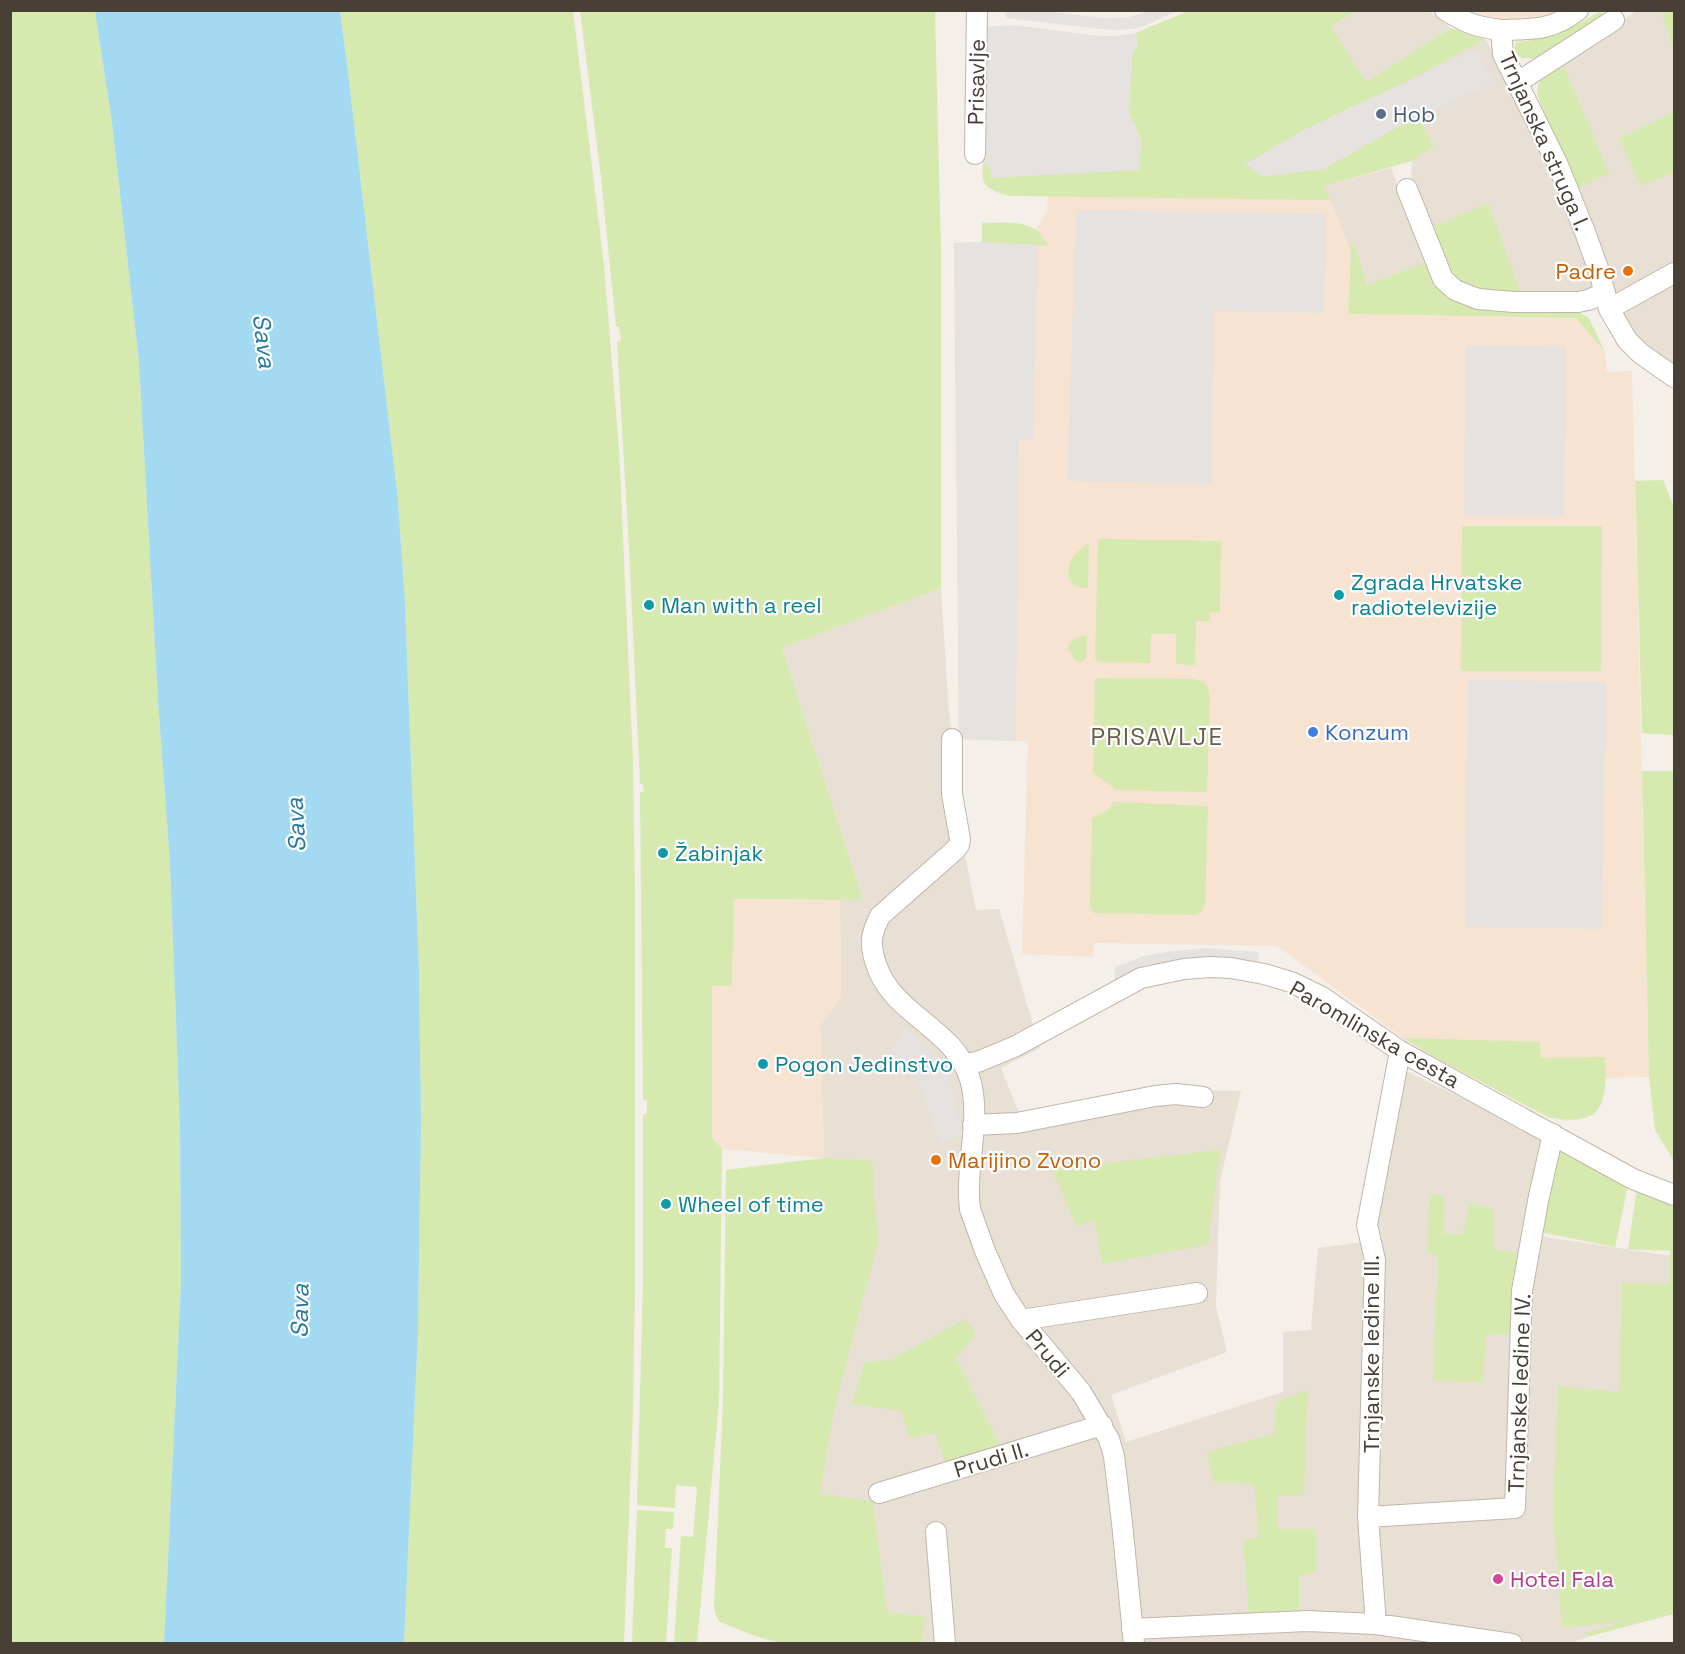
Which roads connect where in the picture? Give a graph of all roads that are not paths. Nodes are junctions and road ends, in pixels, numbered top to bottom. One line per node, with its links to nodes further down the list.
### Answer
1 (976, 10): 7 (street, Prisavlje)
2 (1445, 10): 5 (street, Trnjanska struga I.)
3 (1578, 10): 5 (street)
4 (1614, 20): 6 (street)
5 (1500, 30): 6 (street, Trnjanska struga I.)
6 (1518, 82): 10 (street, Trnjanska struga I.)
7 (975, 154)
8 (1407, 189): 10 (street)
9 (1674, 273): 10 (street)
10 (1607, 301): 11 (street, Trnjanska struga I.)
11 (1674, 377)
12 (952, 739): 14 (street, Prudi)
13 (1400, 1051): 14 (street, Paromlinska cesta); 17 (street, Paromlinska cesta); 23 (street, Trnjanske ledine III.)
14 (964, 1065): 16 (street, Prudi)
15 (1203, 1097): 16 (street)
16 (974, 1125): 20 (street, Prudi)
17 (1553, 1134): 18 (street, Paromlinska cesta); 23 (street, Trnjanske ledine IV.)
18 (1674, 1195)
19 (1197, 1293): 20 (street)
20 (1021, 1320): 21 (street, Prudi)
21 (1102, 1425): 22 (street, Prudi II.); 26 (street, Prudi)
22 (879, 1493)
23 (1368, 1517): 25 (street, Trnjanske ledine III.)
24 (936, 1532): 27 (street)
25 (1376, 1624): 26 (street); 28 (street)
26 (1133, 1636)
27 (945, 1644)
28 (1512, 1644)

